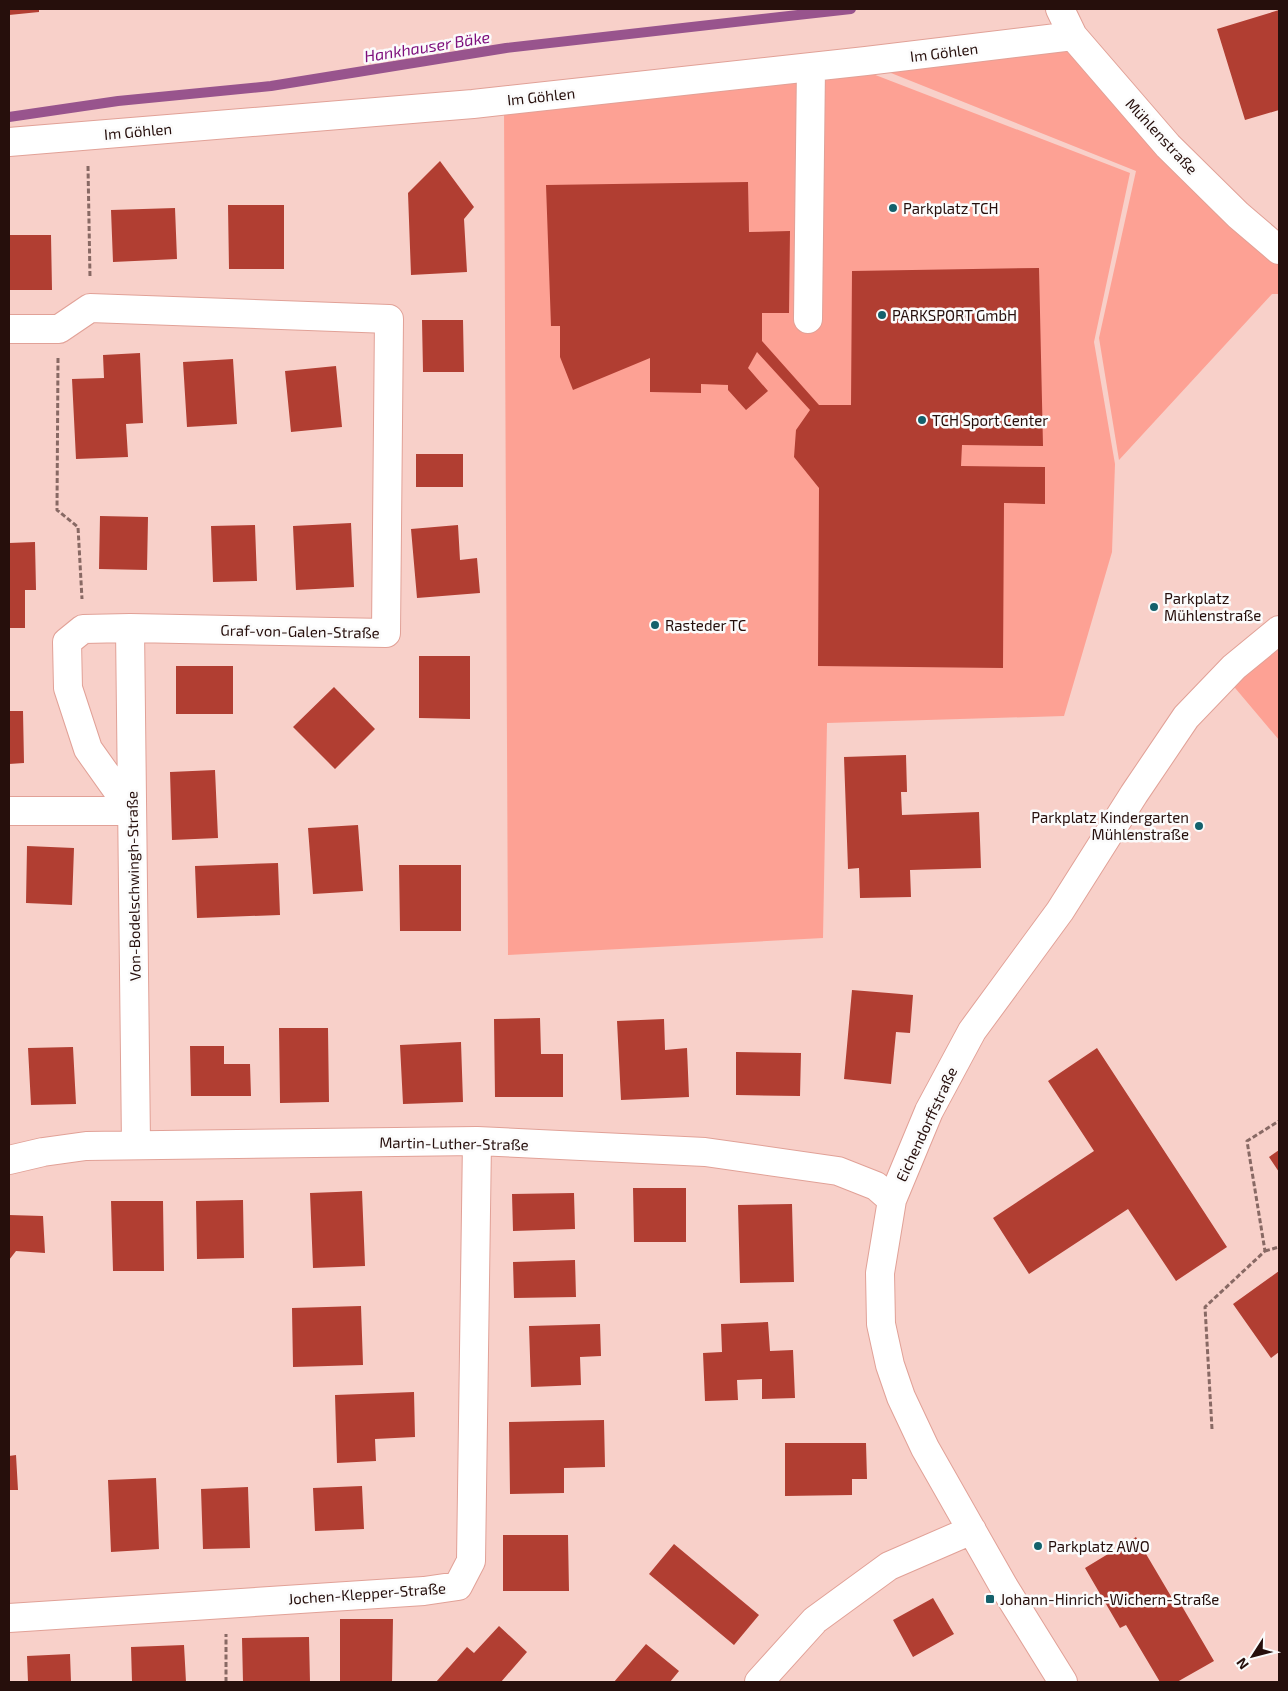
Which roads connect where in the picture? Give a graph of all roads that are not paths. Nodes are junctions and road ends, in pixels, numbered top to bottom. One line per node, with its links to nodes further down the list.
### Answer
1 (1060, 9): 2 (street, Mühlenstraße)
2 (1073, 36): 3 (street, Im Göhlen); 5 (street, Mühlenstraße)
3 (811, 67): 4 (street, Im Göhlen); 6 (street)
4 (9, 142)
5 (1279, 250)
6 (808, 319)
7 (9, 329): 8 (street, Graf-von-Galen-Straße)
8 (130, 628): 10 (street, Von-Bodelschwingh-Straße); 10 (street, Graf-von-Galen-Straße)
9 (1279, 630): 15 (street, Eichendorffstraße)
10 (132, 810): 11 (street); 13 (street, Von-Bodelschwingh-Straße)
11 (9, 811)
12 (477, 1141): 13 (street, Martin-Luther-Straße); 15 (street, Martin-Luther-Straße); 17 (street, Jochen-Klepper-Straße)
13 (136, 1144): 14 (street, Martin-Luther-Straße)
14 (9, 1160)
15 (892, 1200): 16 (street, Eichendorffstraße)
16 (972, 1530): 18 (street); 19 (street, Eichendorffstraße)
17 (9, 1618)
18 (759, 1682)
19 (1063, 1682)

